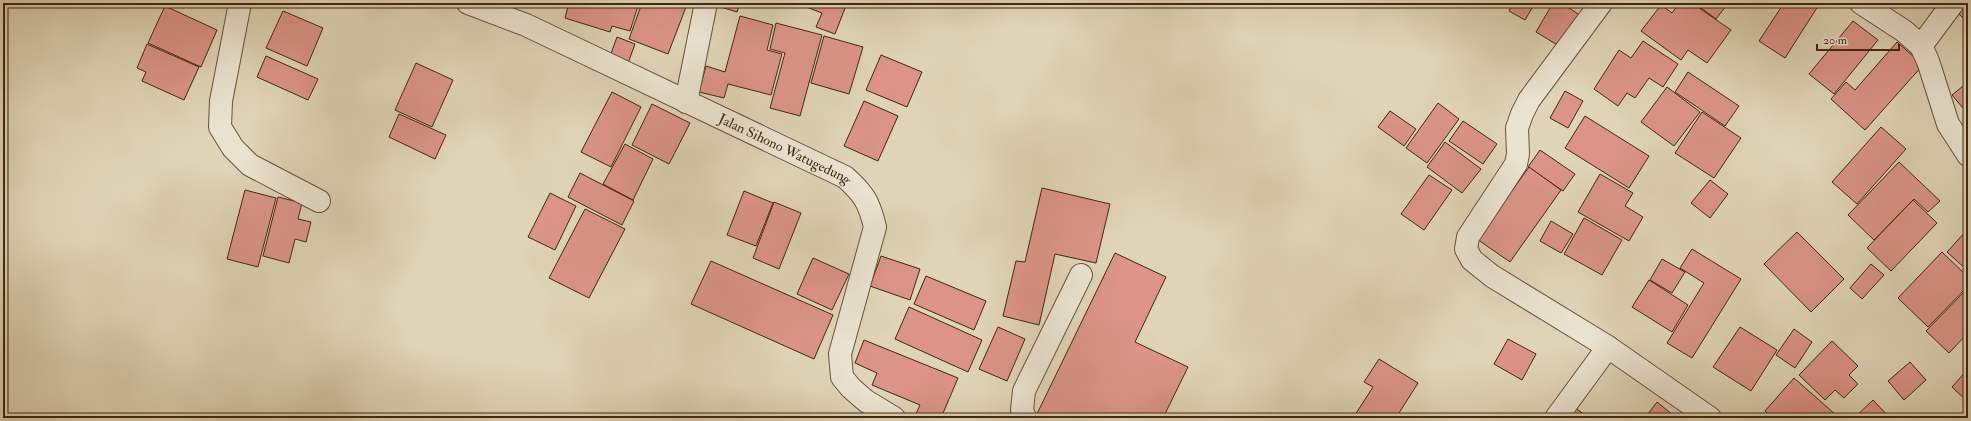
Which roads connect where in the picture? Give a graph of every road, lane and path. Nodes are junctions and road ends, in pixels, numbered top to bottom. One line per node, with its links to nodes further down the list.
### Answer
1 (240, 3): 10 (street)
2 (468, 3): 8 (street, Jalan Sihono Watugedung)
3 (706, 3): 8 (street)
4 (1601, 3): 12 (street)
5 (1861, 3): 7 (street)
6 (1953, 3): 7 (street)
7 (1921, 46): 9 (street)
8 (686, 102): 13 (street, Jalan Sihono Watugedung)
9 (1968, 155)
10 (319, 201)
11 (1081, 275): 14 (street)
12 (1608, 347): 15 (street); 16 (street)
13 (894, 418)
14 (1025, 418)
15 (1556, 418)
16 (1710, 418)

